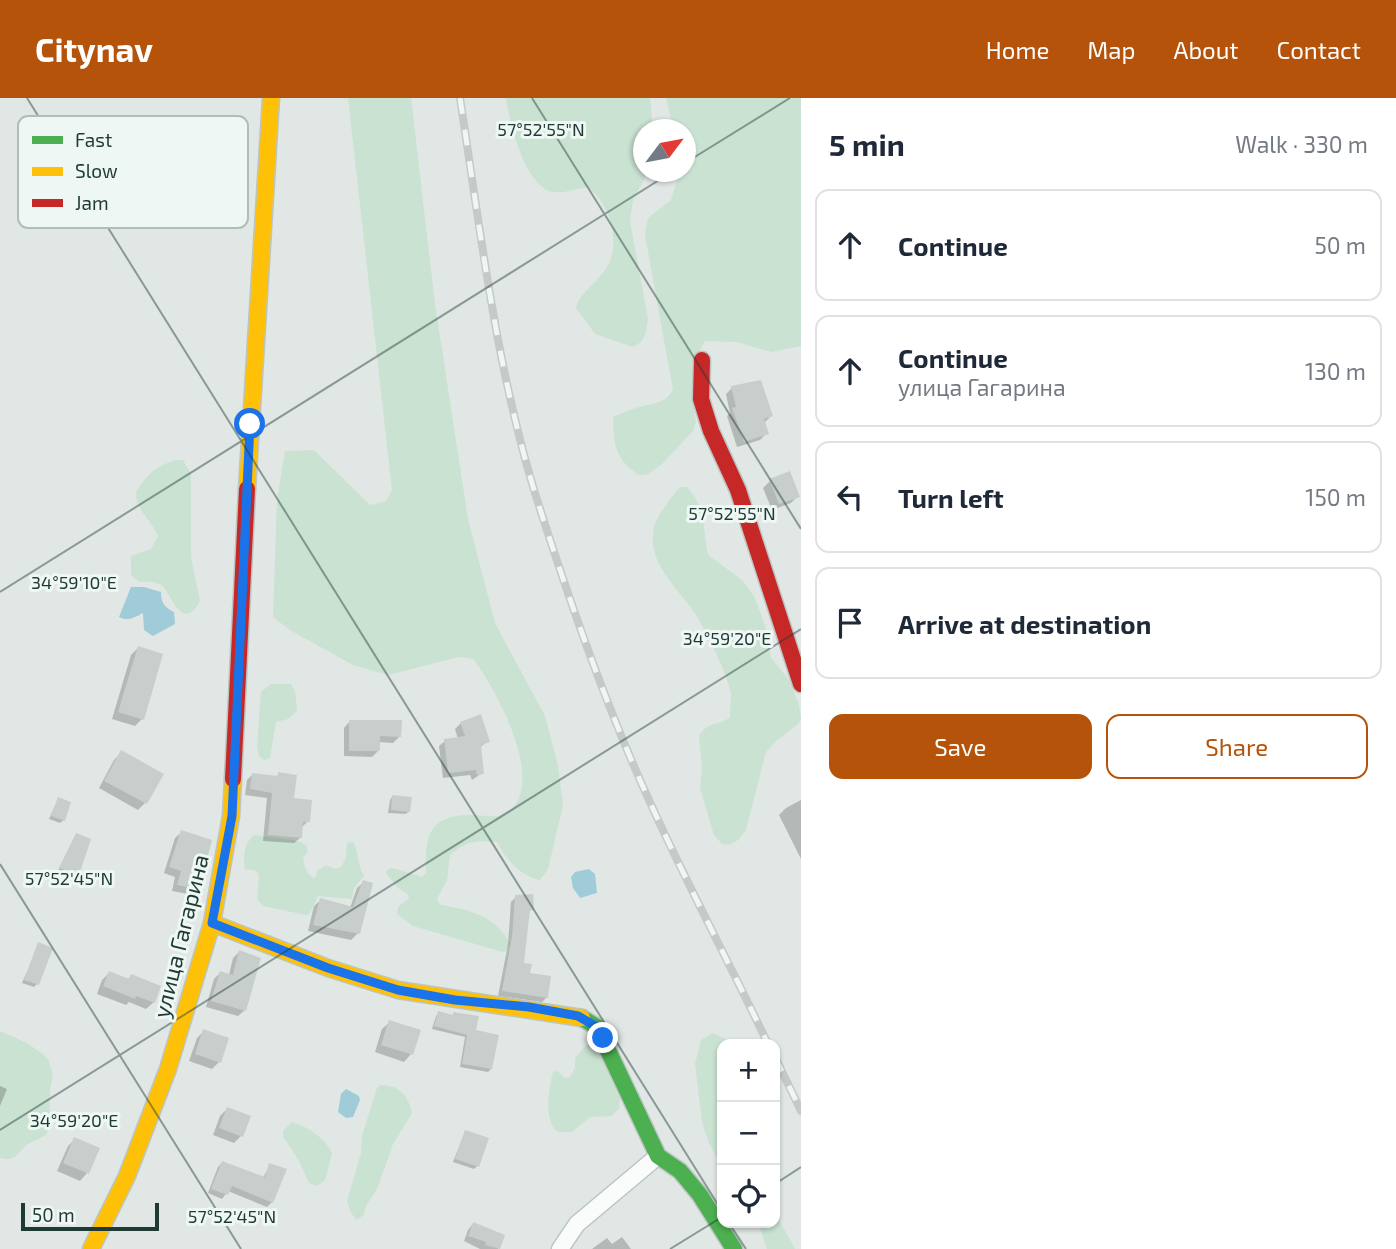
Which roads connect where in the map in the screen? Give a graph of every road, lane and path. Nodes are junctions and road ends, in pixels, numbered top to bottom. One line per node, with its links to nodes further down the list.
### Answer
1 (271, 98): 4 (main road, улица Гагарина)
2 (702, 360): 3 (main road)
3 (801, 684)
4 (212, 923): 5 (main road); 6 (main road, улица Гагарина)
5 (659, 1156): 7 (street); 8 (main road)
6 (91, 1249)
7 (560, 1249)
8 (734, 1249)

